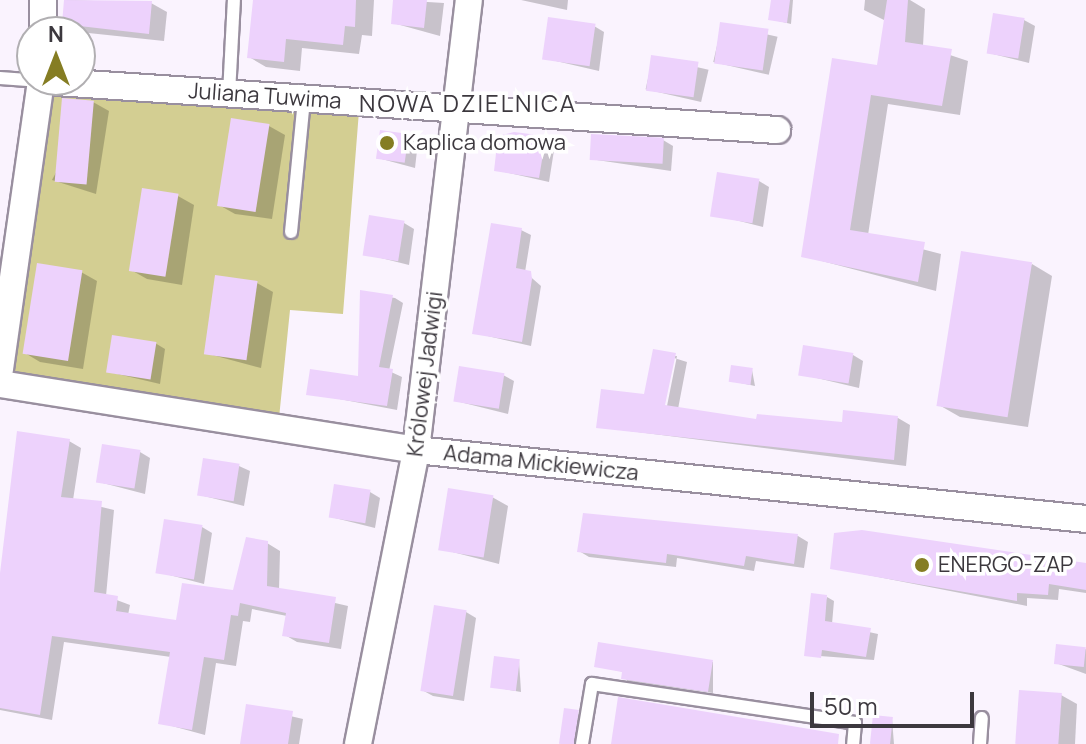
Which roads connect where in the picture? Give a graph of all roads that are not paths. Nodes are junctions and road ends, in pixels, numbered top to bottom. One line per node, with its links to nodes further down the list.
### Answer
1 (234, 0): 4 (lane)
2 (469, 0): 7 (street, Królowej Jadwigi)
3 (96, 85): 4 (street, Juliana Tuwima)
4 (229, 94): 6 (street, Juliana Tuwima)
5 (39, 96): 10 (street)
6 (304, 99): 7 (street, Juliana Tuwima); 9 (lane)
7 (459, 109): 8 (street, Juliana Tuwima); 12 (street, Królowej Jadwigi)
8 (777, 130)
9 (291, 232)
10 (0, 369)
11 (0, 384): 12 (street, Adama Mickiewicza)
12 (416, 450): 13 (street, Adama Mickiewicza); 15 (street, Królowej Jadwigi)
13 (1086, 519)
14 (982, 718): 18 (lane)
15 (358, 744)
16 (582, 744): 17 (lane)
17 (853, 744)
18 (980, 744)

